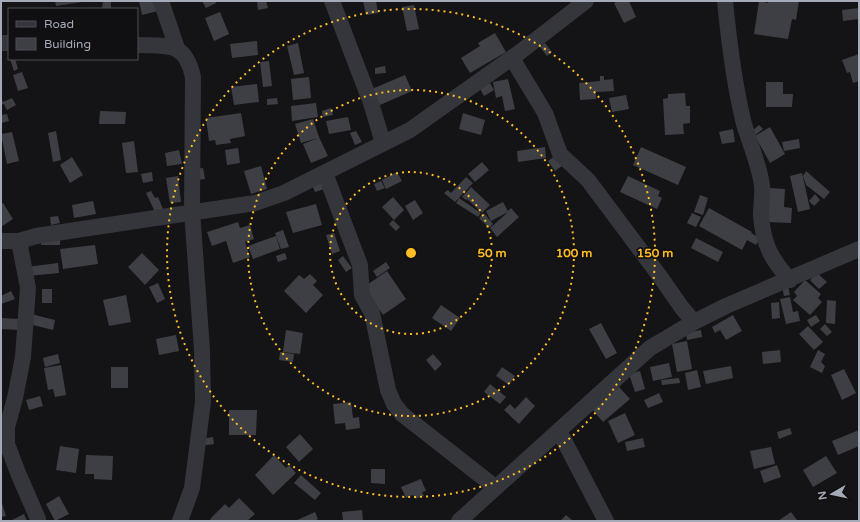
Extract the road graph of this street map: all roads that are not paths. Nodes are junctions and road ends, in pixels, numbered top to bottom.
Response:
1 (161, 1) edge
2 (332, 1) edge
3 (586, 1) edge
4 (725, 1) edge
5 (138, 45) edge
6 (177, 48) junction
7 (512, 58) junction
8 (383, 143) junction
9 (325, 173) junction
10 (192, 211) junction
11 (1, 241) edge
12 (19, 241) junction
13 (859, 249) edge
14 (790, 280) junction
15 (694, 322) junction
16 (559, 431) junction
17 (495, 487) junction
18 (38, 518) dead end
19 (180, 521) edge
20 (459, 521) edge
21 (606, 521) edge

1 - 6 street
2 - 8 street
3 - 7 street
4 - 14 street
5 - 6 street
6 - 10 street
7 - 8 street
7 - 15 street
8 - 9 street
9 - 10 street
9 - 17 street
10 - 12 street
10 - 19 street
11 - 12 street
12 - 18 street
13 - 14 street
14 - 15 street
15 - 16 street
16 - 17 street
16 - 21 street
17 - 20 street

